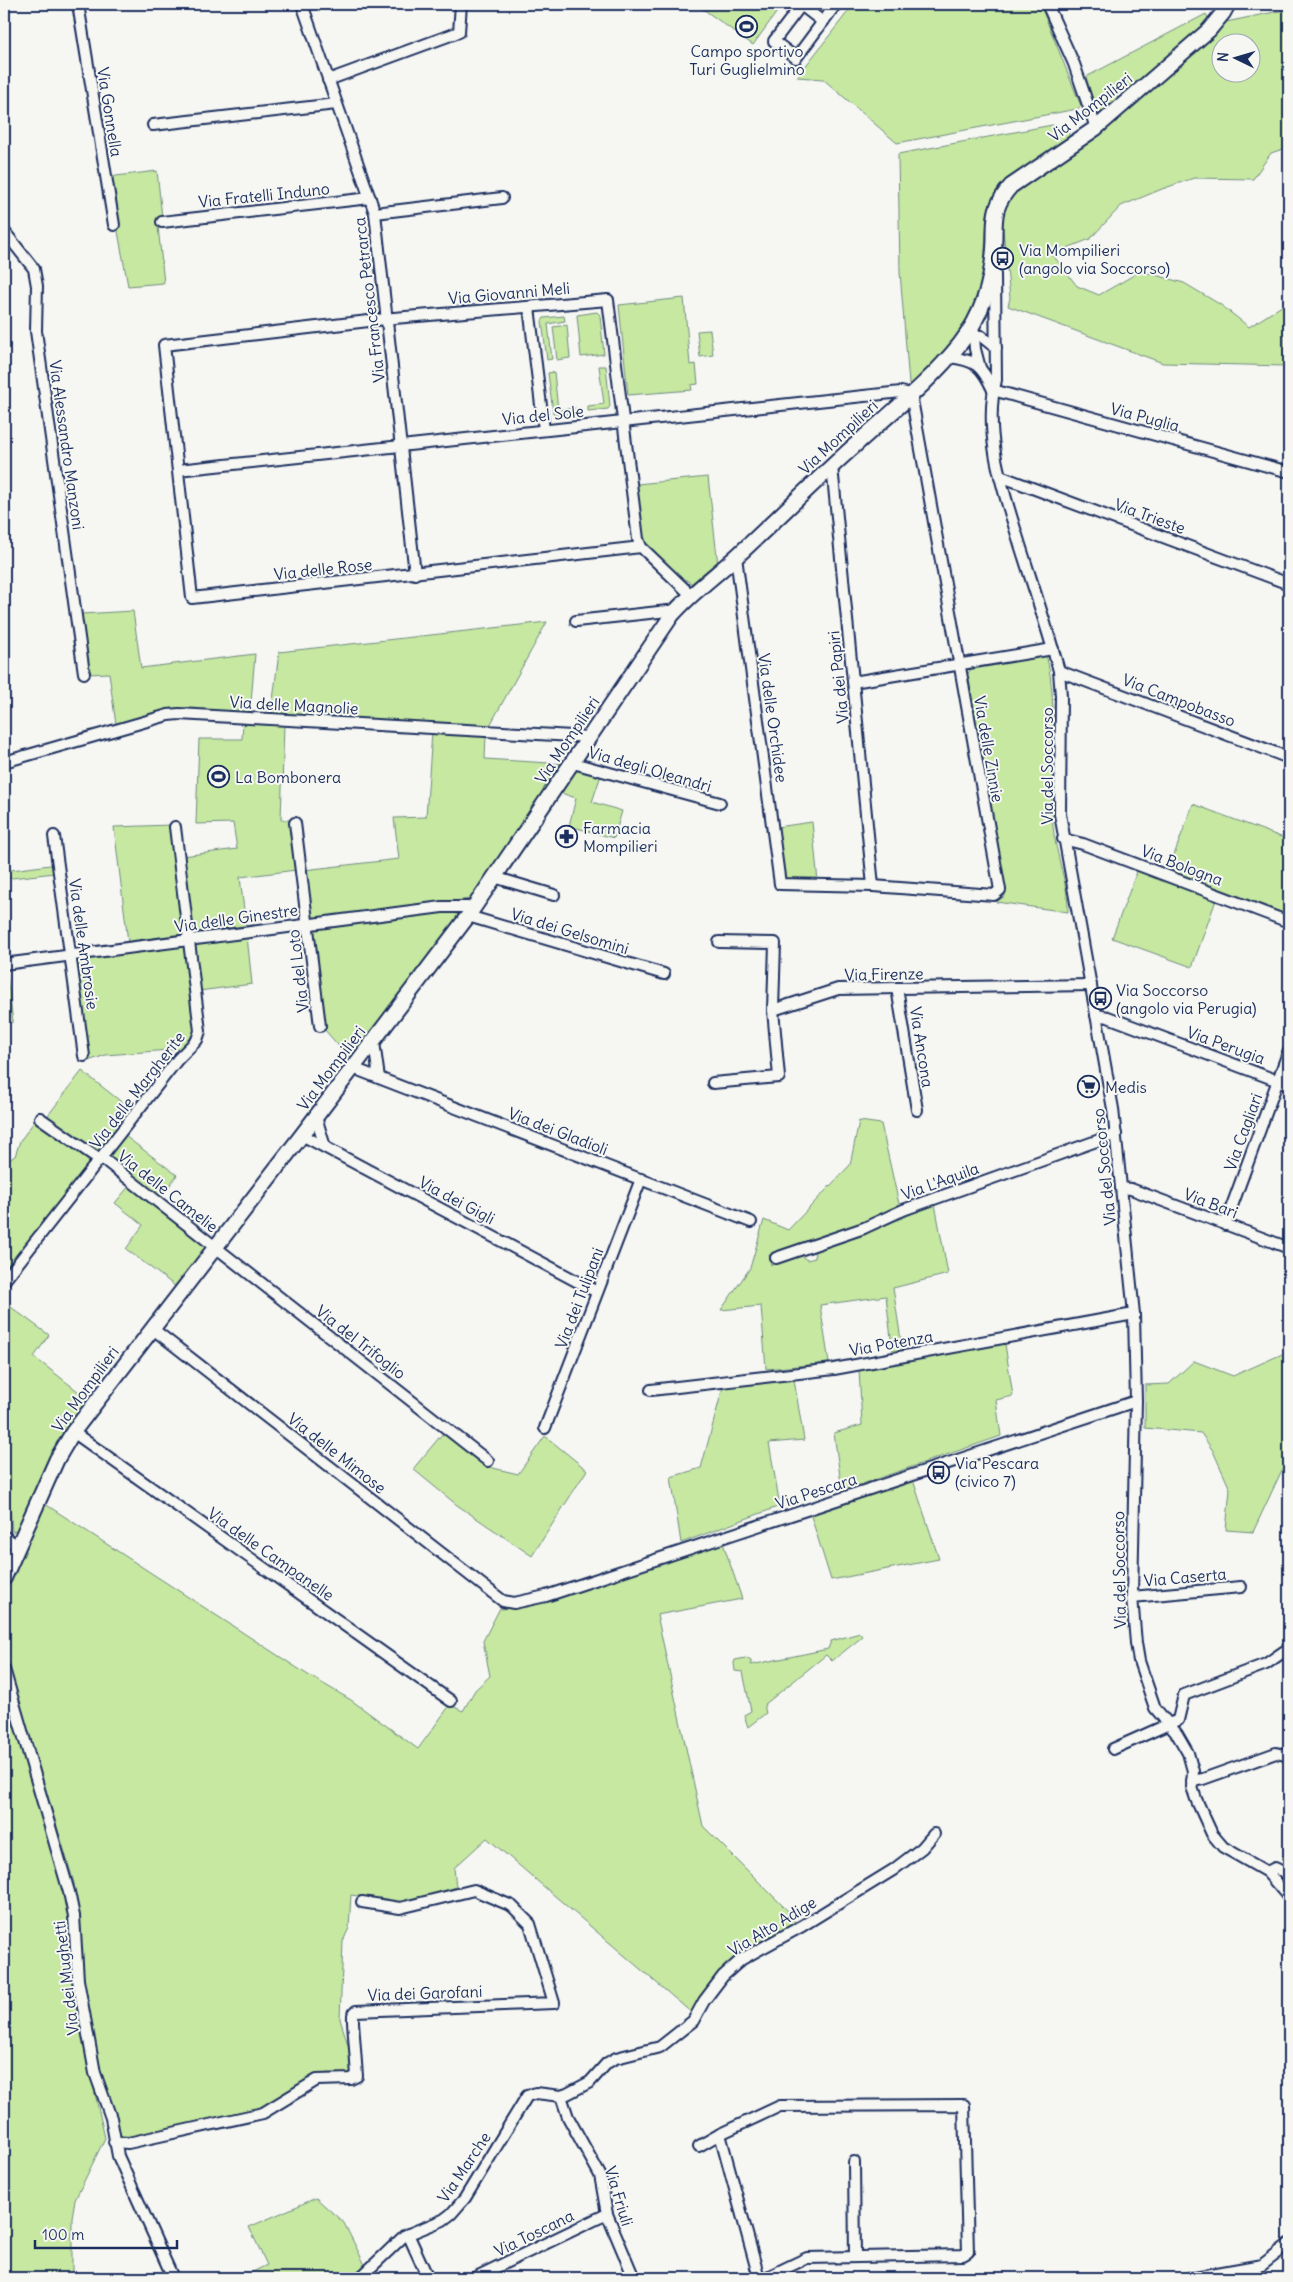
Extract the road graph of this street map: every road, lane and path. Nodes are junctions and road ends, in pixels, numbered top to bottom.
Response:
1 (78, 4) edge
2 (302, 4) edge
3 (462, 4) edge
4 (836, 4) edge
5 (1047, 4) edge
6 (1228, 4) edge
7 (801, 5) edge
8 (822, 22) junction
9 (328, 80) junction
10 (336, 104) junction
11 (153, 125) dead end
12 (1096, 128) junction
13 (370, 198) junction
14 (502, 198) dead end
15 (375, 213) junction
16 (162, 222) dead end
17 (114, 225) dead end
18 (4, 231) edge
19 (994, 248) junction
20 (529, 307) junction
21 (388, 319) junction
22 (971, 331) junction
23 (164, 345) joint
24 (996, 348) junction
25 (948, 356) junction
26 (981, 368) junction
27 (993, 390) junction
28 (911, 394) junction
29 (623, 421) junction
30 (544, 430) junction
31 (402, 446) junction
32 (832, 466) junction
33 (178, 470) junction
34 (1289, 472) edge
35 (1000, 476) junction
36 (641, 547) junction
37 (736, 557) junction
38 (415, 574) junction
39 (1289, 584) edge
40 (692, 595) junction
41 (676, 610) junction
42 (576, 621) dead end
43 (1053, 649) junction
44 (959, 664) junction
45 (1059, 671) junction
46 (84, 673) dead end
47 (853, 682) junction
48 (590, 737) junction
49 (1289, 758) edge
50 (4, 762) edge
51 (573, 762) junction
52 (720, 803) dead end
53 (295, 823) dead end
54 (175, 827) dead end
55 (54, 836) dead end
56 (1063, 839) junction
57 (494, 877) junction
58 (780, 884) joint
59 (873, 886) junction
60 (554, 894) dead end
61 (471, 912) junction
62 (1289, 922) edge
63 (307, 924) junction
64 (189, 941) junction
65 (719, 942) dead end
66 (70, 955) junction
67 (4, 964) edge
68 (664, 974) dead end
69 (1091, 985) junction
70 (897, 988) junction
71 (774, 1010) junction
72 (1096, 1014) junction
73 (320, 1026) dead end
74 (374, 1042) junction
75 (1289, 1050) edge
76 (84, 1056) dead end
77 (353, 1068) junction
78 (379, 1078) junction
79 (1278, 1080) junction
80 (713, 1084) dead end
81 (1289, 1085) edge
82 (917, 1110) dead end
83 (316, 1117) junction
84 (40, 1118) dead end
85 (1116, 1134) junction
86 (302, 1135) junction
87 (325, 1147) junction
88 (101, 1159) junction
89 (641, 1179) junction
90 (1121, 1188) junction
91 (751, 1222) dead end
92 (1225, 1225) junction
93 (216, 1248) junction
94 (1289, 1248) edge
95 (776, 1258) dead end
96 (4, 1281) edge
97 (597, 1292) junction
98 (1134, 1314) junction
99 (153, 1329) junction
100 (650, 1390) dead end
101 (1136, 1402) junction
102 (545, 1428) dead end
103 (73, 1432) junction
104 (488, 1461) dead end
105 (4, 1536) edge
106 (18, 1547) junction
107 (4, 1578) edge
108 (1241, 1587) dead end
109 (1132, 1597) junction
110 (503, 1601) joint
111 (1289, 1648) edge
112 (4, 1668) edge
113 (451, 1701) dead end
114 (1168, 1724) junction
115 (1113, 1749) dead end
116 (1289, 1756) edge
117 (1192, 1781) junction
118 (934, 1834) dead end
119 (1266, 1872) junction
120 (1289, 1875) edge
121 (1289, 1898) edge
122 (362, 1902) dead end
123 (561, 2096) junction
124 (720, 2134) junction
125 (114, 2142) junction
126 (699, 2146) dead end
127 (854, 2162) dead end
128 (607, 2214) junction
129 (408, 2234) junction
130 (1289, 2244) edge
131 (855, 2257) junction
132 (173, 2278) edge
133 (360, 2278) edge
134 (428, 2278) edge
135 (474, 2278) edge
136 (634, 2278) edge
137 (759, 2278) edge
138 (765, 2278) edge
139 (1189, 2278) edge

1 - 17 street, Via Gonnella
2 - 9 street, Via Francesco Petrarca
3 - 9 street
4 - 8 street
5 - 12 street
6 - 12 street, Via Mompilieri
7 - 8 street
7 - 8 street
9 - 10 street, Via Francesco Petrarca
10 - 11 street
10 - 13 street, Via Francesco Petrarca
12 - 19 street, Via Mompilieri
13 - 15 street, Via Francesco Petrarca
13 - 16 street, Via Fratelli Induno
14 - 15 street
15 - 21 street, Via Francesco Petrarca
18 - 46 street, Via Alessandro Manzoni
19 - 22 street, Via Mompilieri
19 - 24 street, Via del Soccorso
20 - 21 street, Via Giovanni Meli
20 - 29 street, Via Giovanni Meli
20 - 30 street
21 - 23 street, Via Giovanni Meli
21 - 31 street, Via Francesco Petrarca
22 - 24 street
22 - 25 street, Via Mompilieri
22 - 26 street
23 - 33 street, Via delle Rose
24 - 27 street, Via del Soccorso
25 - 26 street
25 - 28 street, Via Mompilieri
26 - 27 street
27 - 34 street, Via Puglia
27 - 35 street, Via del Soccorso
28 - 29 street, Via del Sole
28 - 32 street, Via Mompilieri
28 - 44 street, Via delle Zinnie
29 - 30 street, Via del Sole
29 - 36 street, Via Giovanni Meli
30 - 31 street, Via del Sole
31 - 33 street, Via del Sole
31 - 38 street, Via Francesco Petrarca
32 - 37 street, Via Mompilieri
32 - 47 street, Via dei Papiri
33 - 38 street, Via delle Rose
35 - 39 street, Via Trieste
35 - 43 street, Via del Soccorso
36 - 38 street, Via delle Rose
36 - 40 street
37 - 40 street, Via Mompilieri
37 - 58 street, Via delle Orchidee
40 - 41 street, Via Mompilieri
41 - 42 street
41 - 48 street, Via Mompilieri
43 - 44 street
43 - 45 street, Via del Soccorso
44 - 47 street
44 - 59 street, Via delle Zinnie
45 - 49 street, Via Campobasso
45 - 56 street, Via del Soccorso
47 - 59 street, Via dei Papiri
48 - 50 street, Via delle Magnolie
48 - 51 street, Via Mompilieri
51 - 52 street, Via degli Oleandri
51 - 57 street, Via Mompilieri
53 - 63 street, Via del Loto
54 - 64 street, Via delle Margherite
55 - 66 street, Via delle Ambrosie
56 - 62 street, Via Bologna
56 - 69 street, Via del Soccorso
57 - 60 street
57 - 61 street, Via Mompilieri
58 - 59 street, Via delle Zinnie
61 - 63 street, Via delle Ginestre
61 - 68 street, Via dei Gelsomini
61 - 74 street, Via Mompilieri
63 - 64 street, Via delle Ginestre
63 - 73 street, Via del Loto
64 - 66 street, Via delle Ginestre
64 - 88 street, Via delle Margherite
65 - 71 street
66 - 67 street, Via delle Ginestre
66 - 76 street, Via delle Ambrosie
69 - 70 street, Via Firenze
69 - 72 street, Via del Soccorso
70 - 71 street, Via Firenze
70 - 82 street, Via Ancona
71 - 80 street
72 - 79 street, Via Perugia
72 - 85 street, Via del Soccorso
74 - 77 street, Via Mompilieri
74 - 78 street
75 - 79 street, Via Cagliari
77 - 78 street, Via dei Gladioli
77 - 83 street, Via Mompilieri
78 - 89 street, Via dei Gladioli
79 - 81 street, Via Perugia
79 - 92 street, Via Cagliari
83 - 86 street, Via Mompilieri
83 - 87 street
84 - 88 street, Via delle Camelie
85 - 90 street, Via del Soccorso
85 - 95 street, Via L'Aquila
86 - 87 street, Via dei Gigli
86 - 93 street, Via Mompilieri
87 - 97 street, Via dei Gigli
88 - 93 street, Via delle Camelie
88 - 96 street, Via delle Margherite
89 - 91 street, Via dei Gladioli
89 - 97 street, Via dei Tulipani
90 - 92 street, Via Bari
90 - 98 street, Via del Soccorso
92 - 94 street, Via Bari
93 - 99 street, Via Mompilieri
93 - 104 street, Via del Trifoglio
97 - 102 street, Via dei Tulipani
98 - 100 street, Via Potenza
98 - 101 street, Via del Soccorso
99 - 103 street, Via Mompilieri
99 - 110 street, Via delle Mimose
101 - 109 street, Via del Soccorso
101 - 110 street, Via Pescara
103 - 106 street, Via Mompilieri
103 - 113 street, Via delle Campanelle
105 - 106 street
106 - 107 street, Via Mompilieri
108 - 109 street, Via Caserta
109 - 114 street, Via del Soccorso
111 - 114 street
112 - 125 street, Via dei Mughetti
114 - 115 street
114 - 117 street, Via del Soccorso
116 - 117 street
117 - 119 street, Via del Soccorso
118 - 123 street, Via Alto Adige
119 - 120 street
119 - 121 street, Via del Soccorso
122 - 125 street, Via dei Garofani
123 - 128 street, Via Friuli
123 - 129 street, Via Marche
124 - 126 street
124 - 131 street
124 - 137 street
125 - 132 street, Via dei Mughetti
127 - 131 street
128 - 135 street, Via Toscana
128 - 136 street, Via Friuli
129 - 133 street, Via Marche
129 - 134 street
130 - 139 street
131 - 138 street

